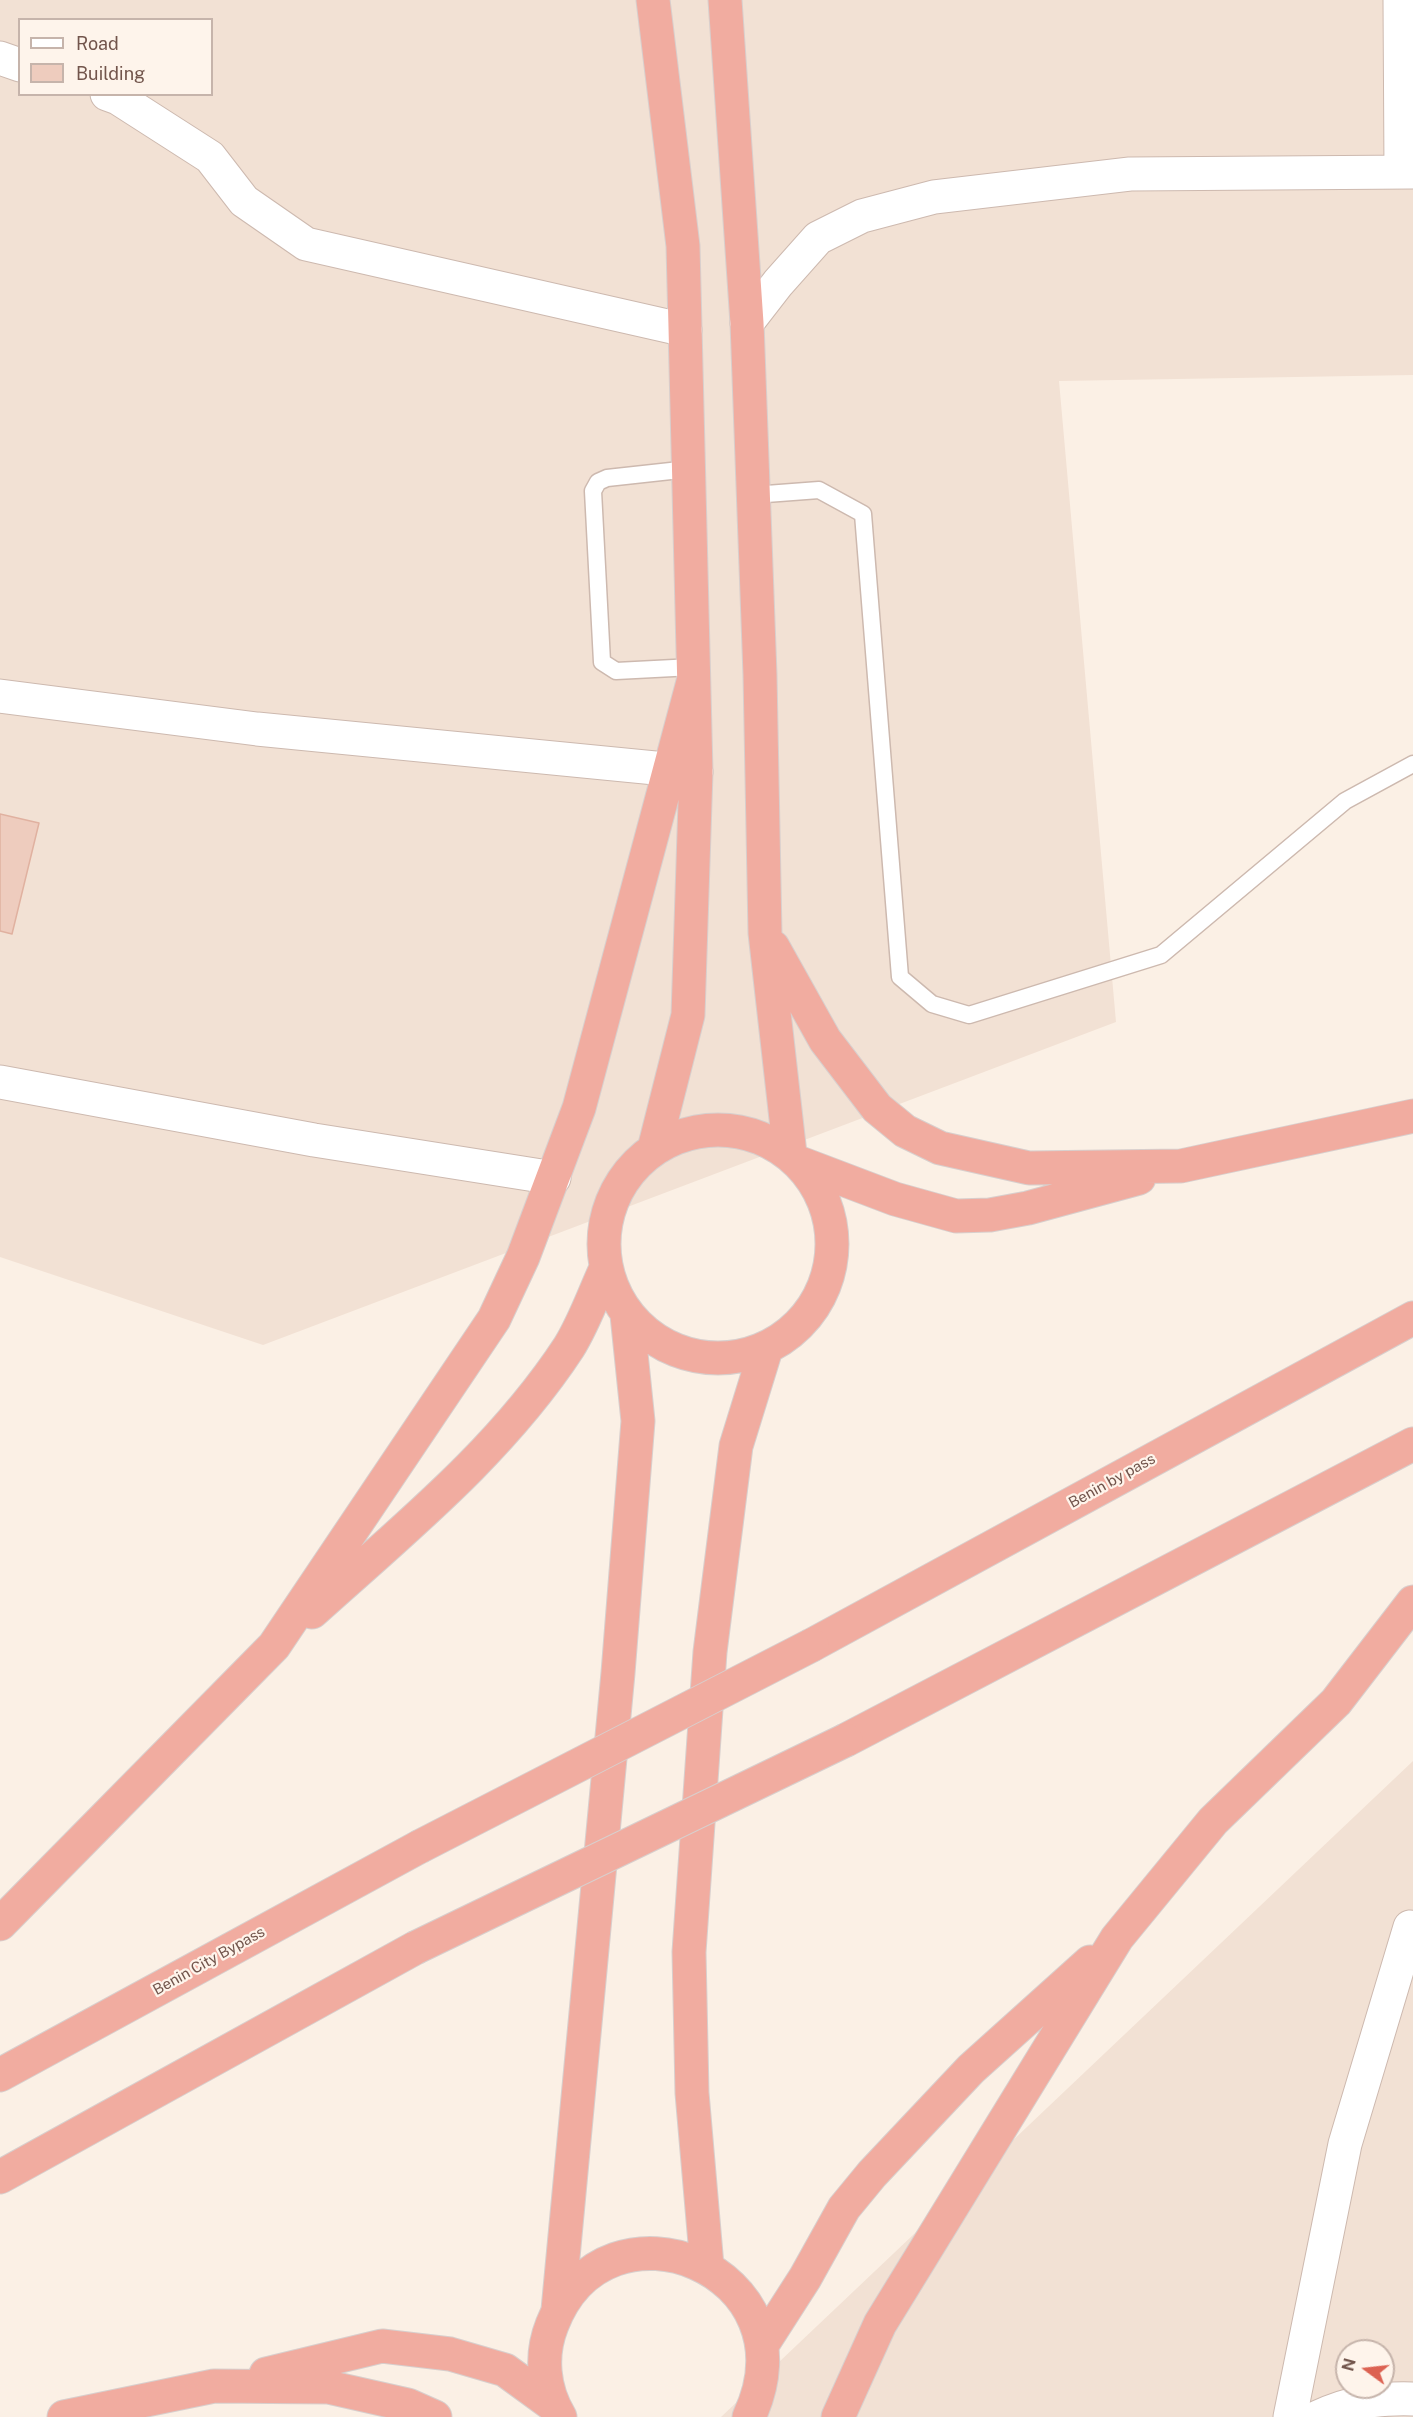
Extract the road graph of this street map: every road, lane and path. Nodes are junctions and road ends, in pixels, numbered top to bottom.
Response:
1 (653, 0) edge
2 (725, 0) edge
3 (1400, 0) edge
4 (0, 58) edge
5 (18, 64) edge
6 (112, 96) edge
7 (1407, 172) edge
8 (747, 323) junction
9 (685, 330) junction
10 (689, 469) junction
11 (753, 495) junction
12 (693, 675) junction
13 (0, 696) edge
14 (1413, 764) edge
15 (683, 770) junction
16 (765, 933) junction
17 (0, 1082) edge
18 (1413, 1116) edge
19 (654, 1149) junction
20 (795, 1159) junction
21 (1181, 1166) junction
22 (554, 1178) junction
23 (606, 1268) junction
24 (627, 1315) junction
25 (1413, 1318) edge
26 (766, 1348) junction
27 (1413, 1444) edge
28 (1413, 1602) edge
29 (274, 1646) junction
30 (419, 1847) joint
31 (0, 1924) edge
32 (1410, 1927) dead end
33 (1117, 1938) junction
34 (0, 2075) edge
35 (0, 2177) edge
36 (707, 2266) junction
37 (558, 2310) junction
38 (762, 2345) junction
39 (214, 2386) junction
40 (1413, 2400) edge
41 (556, 2411) edge
42 (64, 2417) edge
43 (435, 2417) edge
44 (749, 2417) edge
45 (838, 2417) edge
46 (1290, 2417) edge
47 (1318, 2417) edge

1 - 9 highway
2 - 8 highway
3 - 7 street
4 - 5 street
6 - 9 street
7 - 8 street
8 - 11 highway
9 - 10 highway
10 - 12 highway
10 - 12 lane
11 - 14 lane
11 - 16 highway
12 - 15 highway
13 - 15 street
15 - 19 highway
15 - 22 highway
16 - 20 highway
16 - 21 highway
17 - 22 street
18 - 21 highway
19 - 20 highway
19 - 23 highway
20 - 21 highway
20 - 26 highway
22 - 29 highway
23 - 24 highway
23 - 29 highway
24 - 26 highway
24 - 37 highway
25 - 30 highway, Benin by pass, bridge
26 - 36 highway
27 - 35 highway, bridge
28 - 33 highway
29 - 31 highway
30 - 34 highway, Benin City Bypass
32 - 46 street
33 - 38 highway
33 - 45 highway
36 - 37 highway
36 - 38 highway
37 - 41 highway
38 - 44 highway
39 - 41 highway
39 - 42 highway
39 - 43 highway
40 - 47 street

